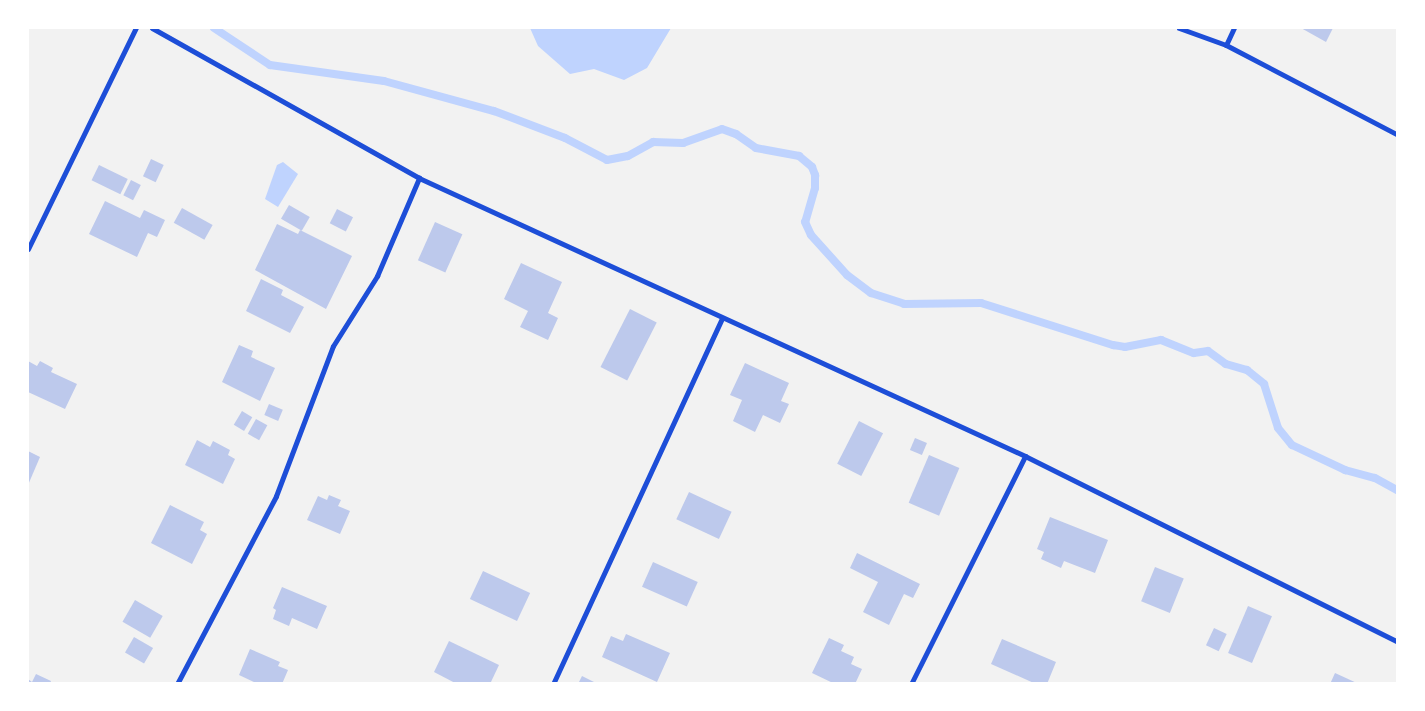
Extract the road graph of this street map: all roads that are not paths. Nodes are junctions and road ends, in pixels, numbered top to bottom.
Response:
1 (136, 28) edge
2 (152, 28) edge
3 (1179, 28) edge
4 (1234, 28) edge
5 (1226, 45) junction
6 (1398, 135) edge
7 (419, 178) junction
8 (28, 249) edge
9 (722, 318) junction
10 (1025, 456) junction
11 (1398, 642) edge
12 (177, 684) edge
13 (552, 684) edge
14 (911, 684) edge

1 - 8 street
2 - 7 street
3 - 5 street
4 - 5 street
5 - 6 street
7 - 9 street
7 - 12 street
9 - 10 street
9 - 13 street
10 - 11 street
10 - 14 street

